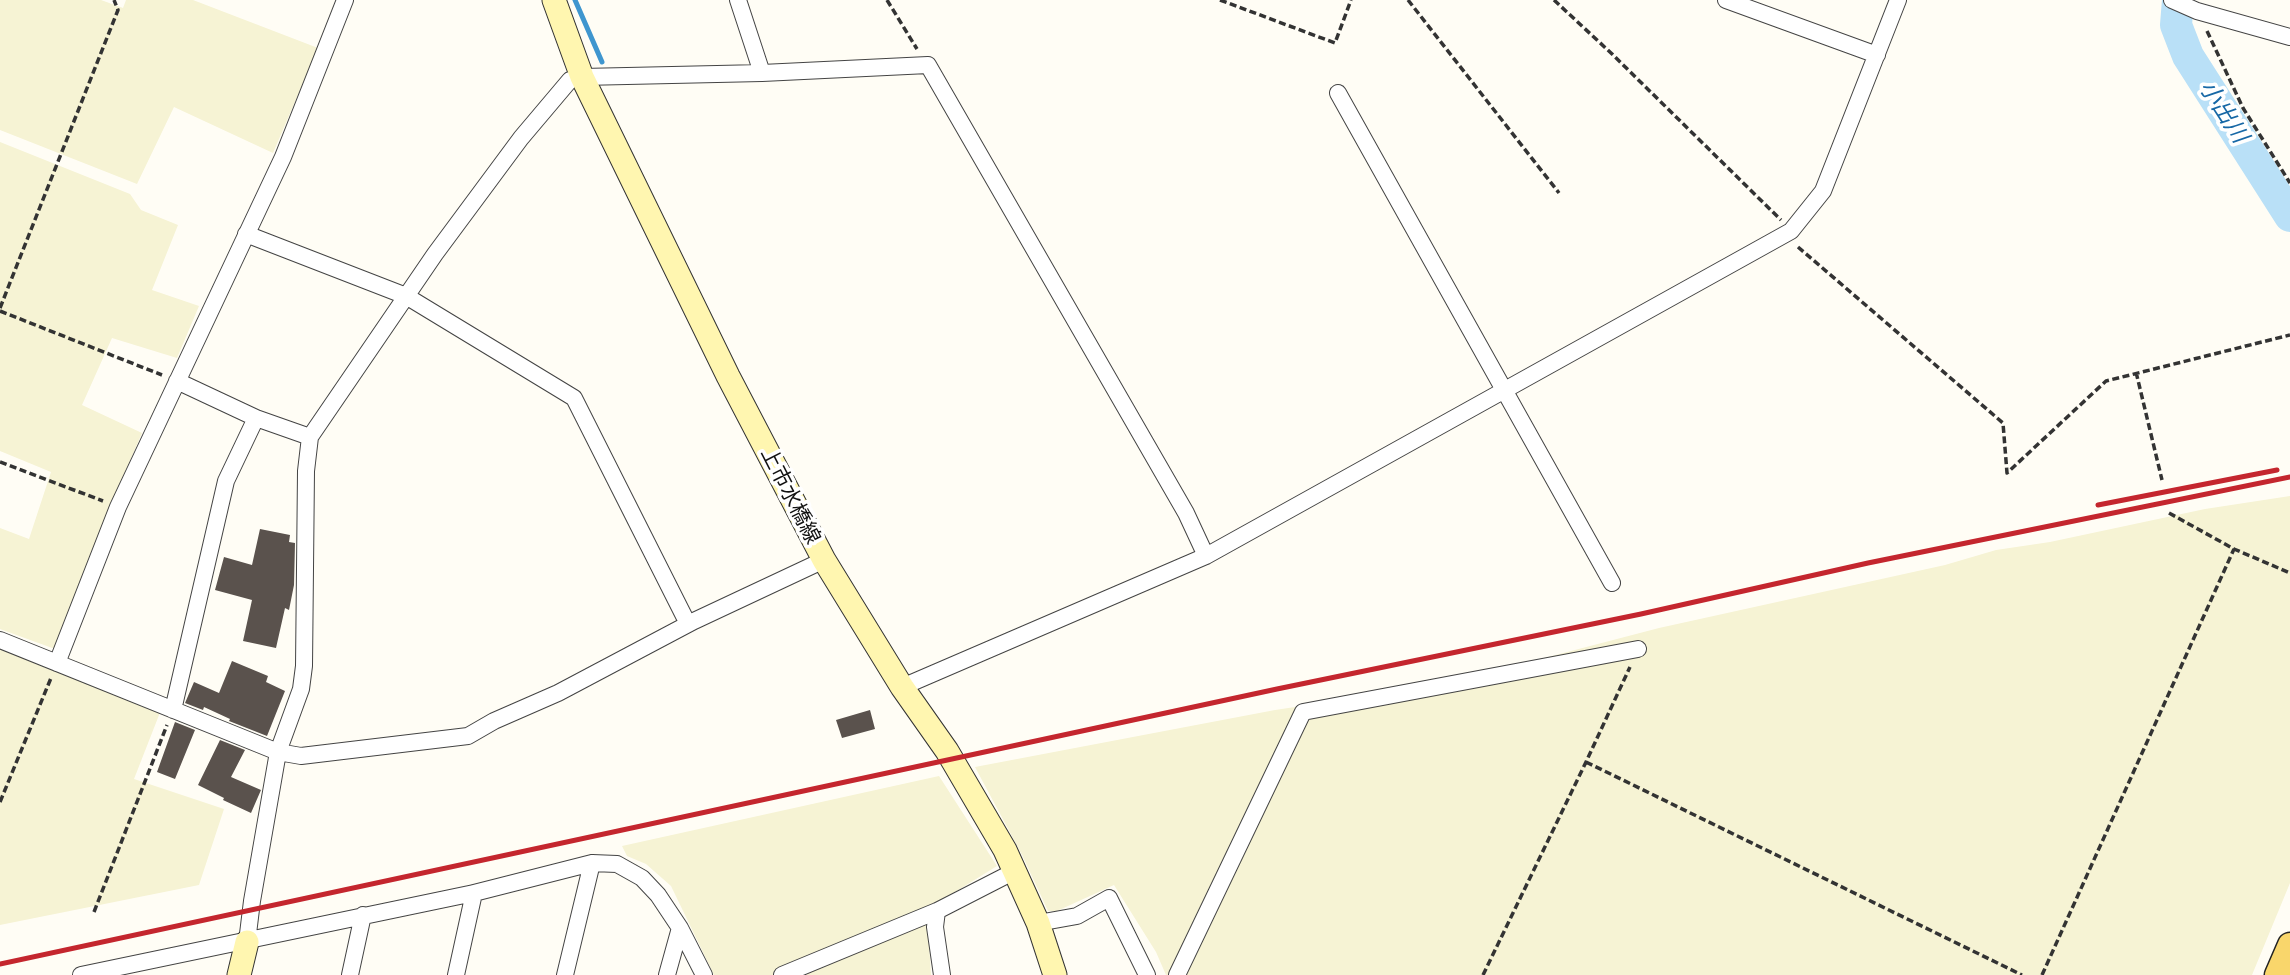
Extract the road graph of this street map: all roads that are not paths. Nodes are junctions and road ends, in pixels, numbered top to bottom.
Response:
1 (345, 0) edge
2 (554, 0) edge
3 (738, 0) edge
4 (1726, 0) edge
5 (1898, 0) edge
6 (2172, 0) edge
7 (2290, 37) edge
8 (1877, 55) junction
9 (762, 73) junction
10 (582, 77) junction
11 (1338, 93) dead end
12 (246, 234) junction
13 (406, 296) junction
14 (177, 381) junction
15 (1503, 390) junction
16 (256, 418) junction
17 (310, 437) junction
18 (1206, 556) junction
19 (824, 559) junction
20 (1612, 583) dead end
21 (688, 624) junction
22 (0, 640) edge
23 (1638, 649) road end
24 (57, 663) junction
25 (902, 687) junction
26 (173, 710) junction
27 (278, 752) junction
28 (592, 863) junction
29 (1014, 872) junction
30 (474, 893) junction
31 (937, 911) junction
32 (363, 915) junction
33 (1038, 923) junction
34 (680, 928) junction
35 (247, 942) junction
36 (2290, 945) edge
37 (126, 970) edge
38 (81, 975) edge
39 (239, 975) edge
40 (350, 975) edge
41 (456, 975) edge
42 (565, 975) edge
43 (667, 975) edge
44 (704, 975) edge
45 (782, 975) edge
46 (942, 975) edge
47 (1055, 975) edge
48 (1147, 975) edge
49 (1177, 975) edge
50 (2277, 975) edge

1 - 12 street
2 - 10 main road, 上市水橋線
3 - 9 street
4 - 8 street
5 - 8 street
6 - 7 street
8 - 15 street
9 - 10 street
9 - 18 street
10 - 13 street
10 - 19 main road, 上市水橋線
11 - 15 street
12 - 13 street
12 - 14 street
13 - 17 street
13 - 21 street
14 - 16 street
14 - 24 street
15 - 18 street
15 - 20 street
16 - 17 street
16 - 26 street
17 - 27 street
18 - 25 street
19 - 21 street
19 - 25 main road, 上市水橋線
21 - 27 street
22 - 24 street
23 - 49 street
24 - 26 street
25 - 29 main road, 上市水橋線
26 - 27 street
27 - 35 street
28 - 30 street
28 - 34 street
28 - 42 street
29 - 31 street
29 - 33 main road, 上市水橋線
30 - 32 street
30 - 41 street
31 - 45 street
31 - 46 street
32 - 35 street
32 - 40 street
33 - 47 main road, 上市水橋線
33 - 48 street
34 - 43 street
34 - 44 street
35 - 37 street
35 - 39 main road
36 - 50 main road
37 - 38 street

